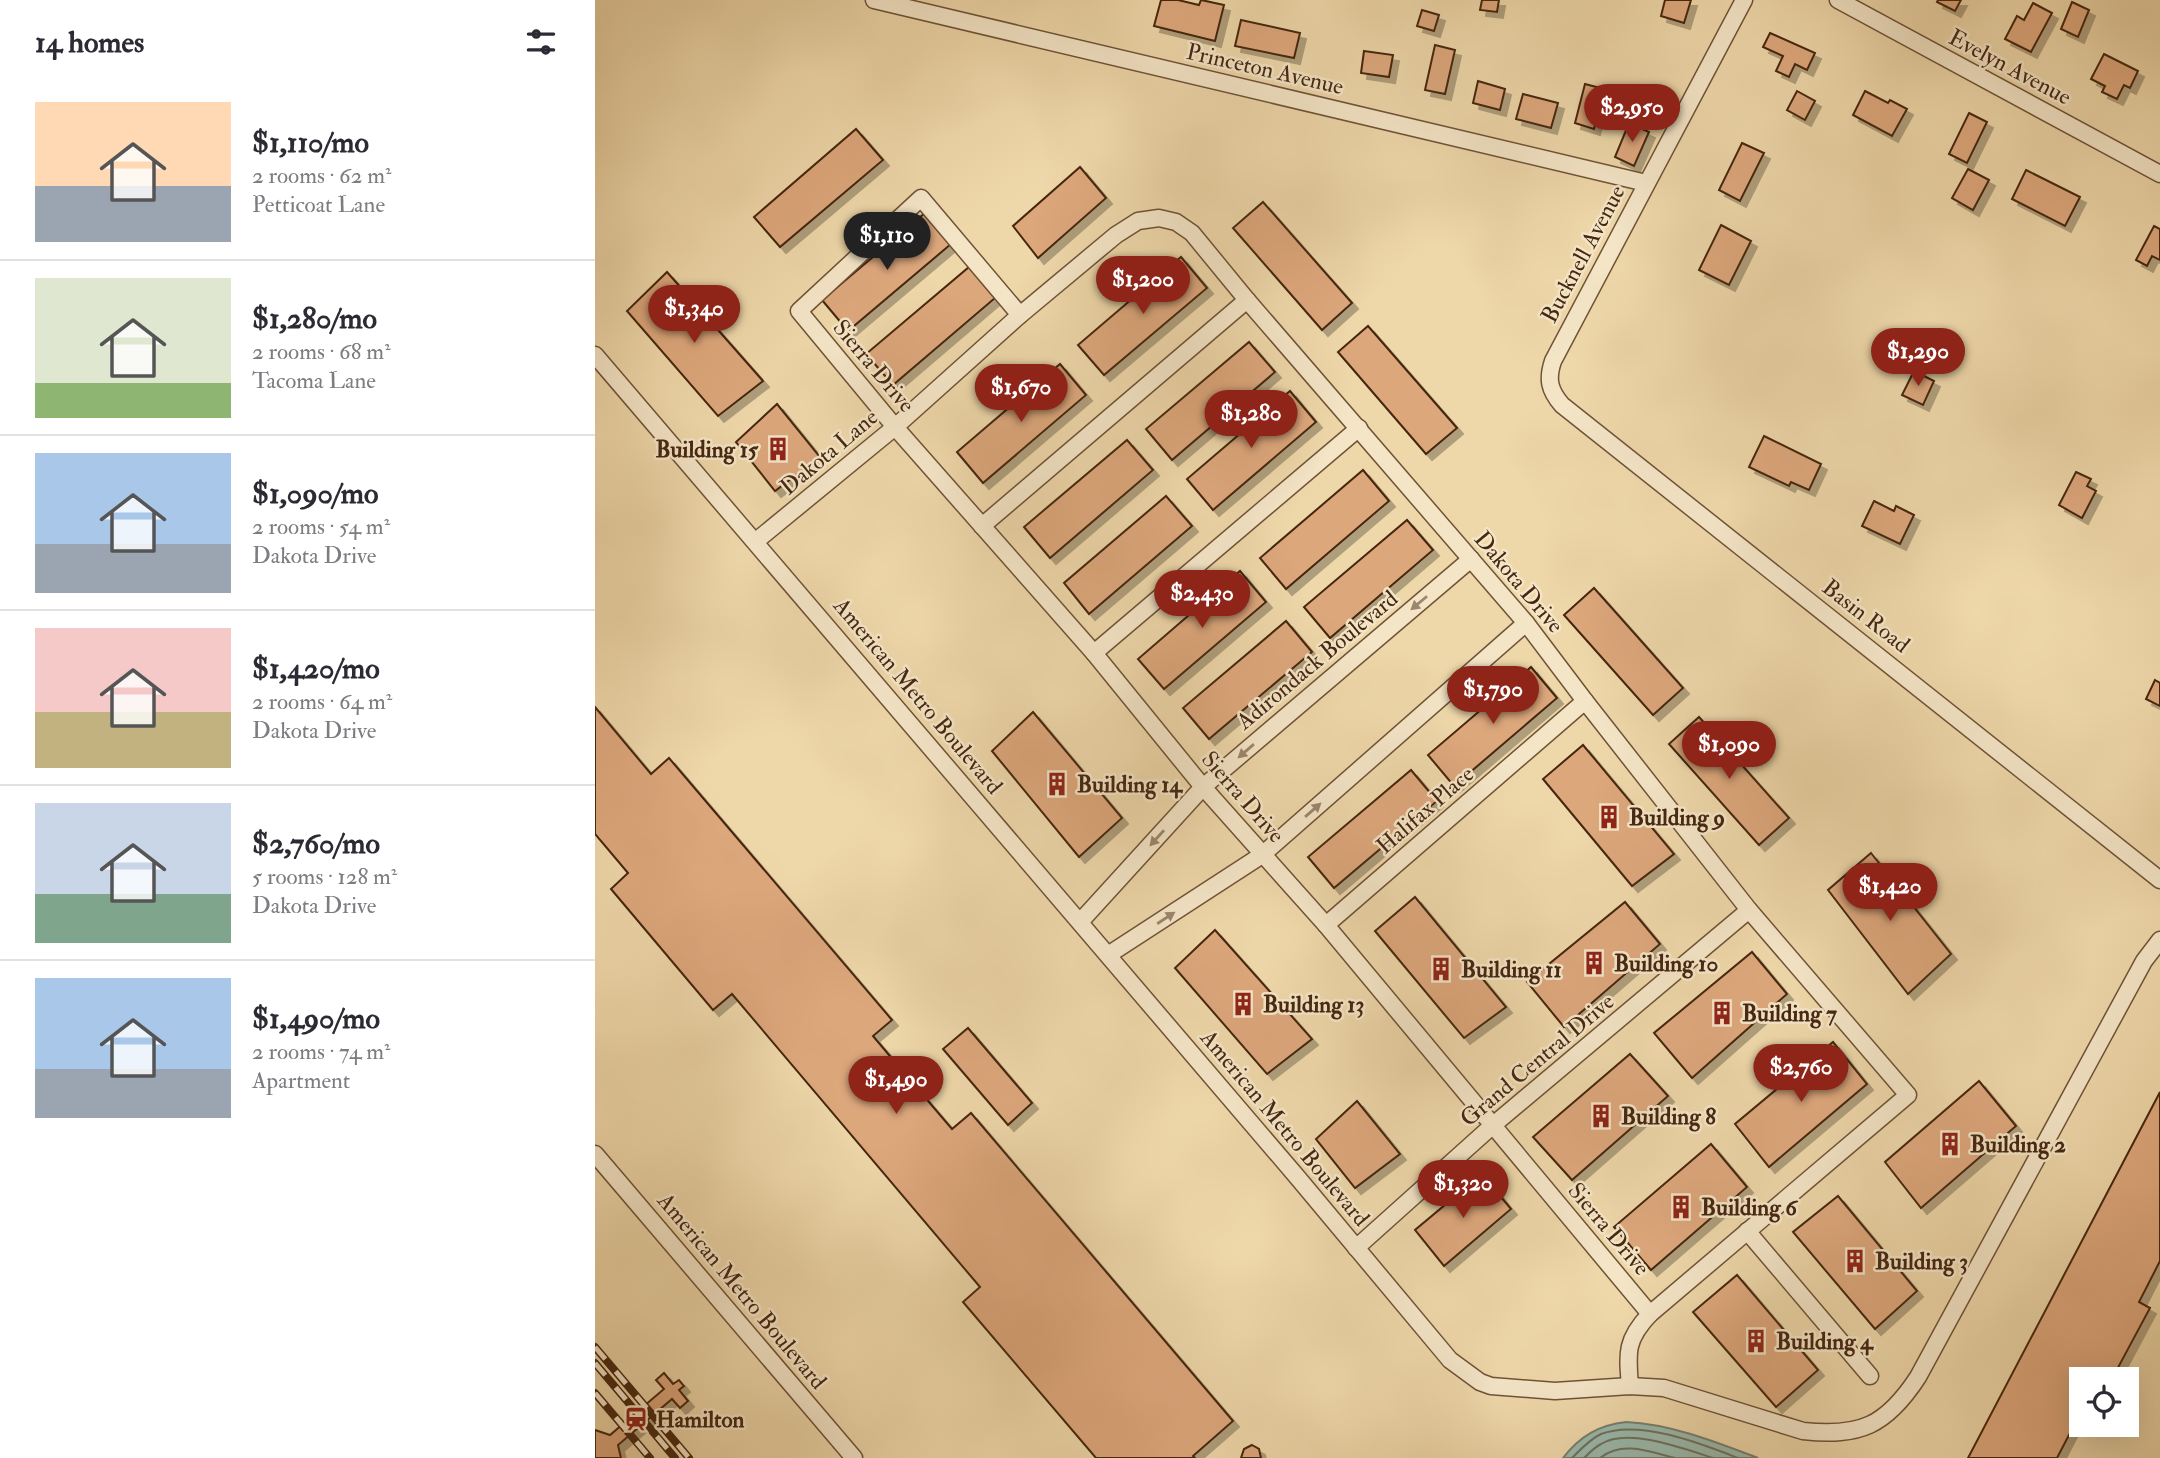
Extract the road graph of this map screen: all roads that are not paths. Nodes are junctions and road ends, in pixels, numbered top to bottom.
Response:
1 (874, 0) edge
2 (1744, 0) edge
3 (1838, 0) edge
4 (2160, 174) edge
5 (1646, 183) junction
6 (1159, 218) joint
7 (1247, 300) junction
8 (1020, 315) junction
9 (595, 355) edge
10 (1549, 384) joint
11 (895, 427) junction
12 (1359, 428) junction
13 (982, 526) junction
14 (756, 541) junction
15 (1471, 559) junction
16 (1526, 622) junction
17 (1094, 653) junction
18 (1585, 701) junction
19 (1203, 787) junction
20 (1262, 855) junction
21 (2160, 880) edge
22 (1749, 910) junction
23 (1080, 922) junction
24 (1326, 925) junction
25 (2160, 940) edge
26 (1108, 955) junction
27 (1492, 1126) junction
28 (595, 1154) edge
29 (1747, 1231) junction
30 (1356, 1248) junction
31 (1650, 1314) junction
32 (1870, 1376) dead end
33 (1630, 1386) junction
34 (855, 1458) edge

1 - 5 street, Princeton Avenue
2 - 5 street, Bucknell Avenue
3 - 4 street, Evelyn Avenue
5 - 10 street, Bucknell Avenue
6 - 7 street, Dakota Drive
6 - 8 street, Dakota Lane
7 - 12 street, Dakota Drive
7 - 13 street
8 - 11 street, Dakota Lane
8 - 11 street, Sierra Drive
9 - 14 street, American Metro Boulevard
10 - 21 street, Basin Road
11 - 13 street, Sierra Drive
11 - 14 street, Dakota Lane
12 - 15 street, Dakota Drive
12 - 17 street
13 - 17 street, Sierra Drive
14 - 23 street, American Metro Boulevard
15 - 16 street, Dakota Drive
15 -> 19 street, Adirondack Boulevard
16 - 18 street, Dakota Drive
20 -> 16 street
17 - 19 street, Sierra Drive
18 - 22 street, Dakota Drive
18 - 24 street, Halifax Place
19 - 20 street, Sierra Drive
19 -> 23 street, Adirondack Boulevard
20 - 24 street, Sierra Drive
26 -> 20 street
22 - 27 street, Grand Central Drive
22 - 29 street, Dakota Drive
23 - 26 street, American Metro Boulevard
24 - 27 street, Sierra Drive
25 - 33 street, American Metro Boulevard
26 - 30 street, American Metro Boulevard
27 - 30 street, Grand Central Drive
27 - 31 street, Sierra Drive
28 - 34 street, American Metro Boulevard
29 - 31 street, Dakota Drive
29 - 32 street
30 - 33 street, American Metro Boulevard
31 - 33 street, Dakota Drive

